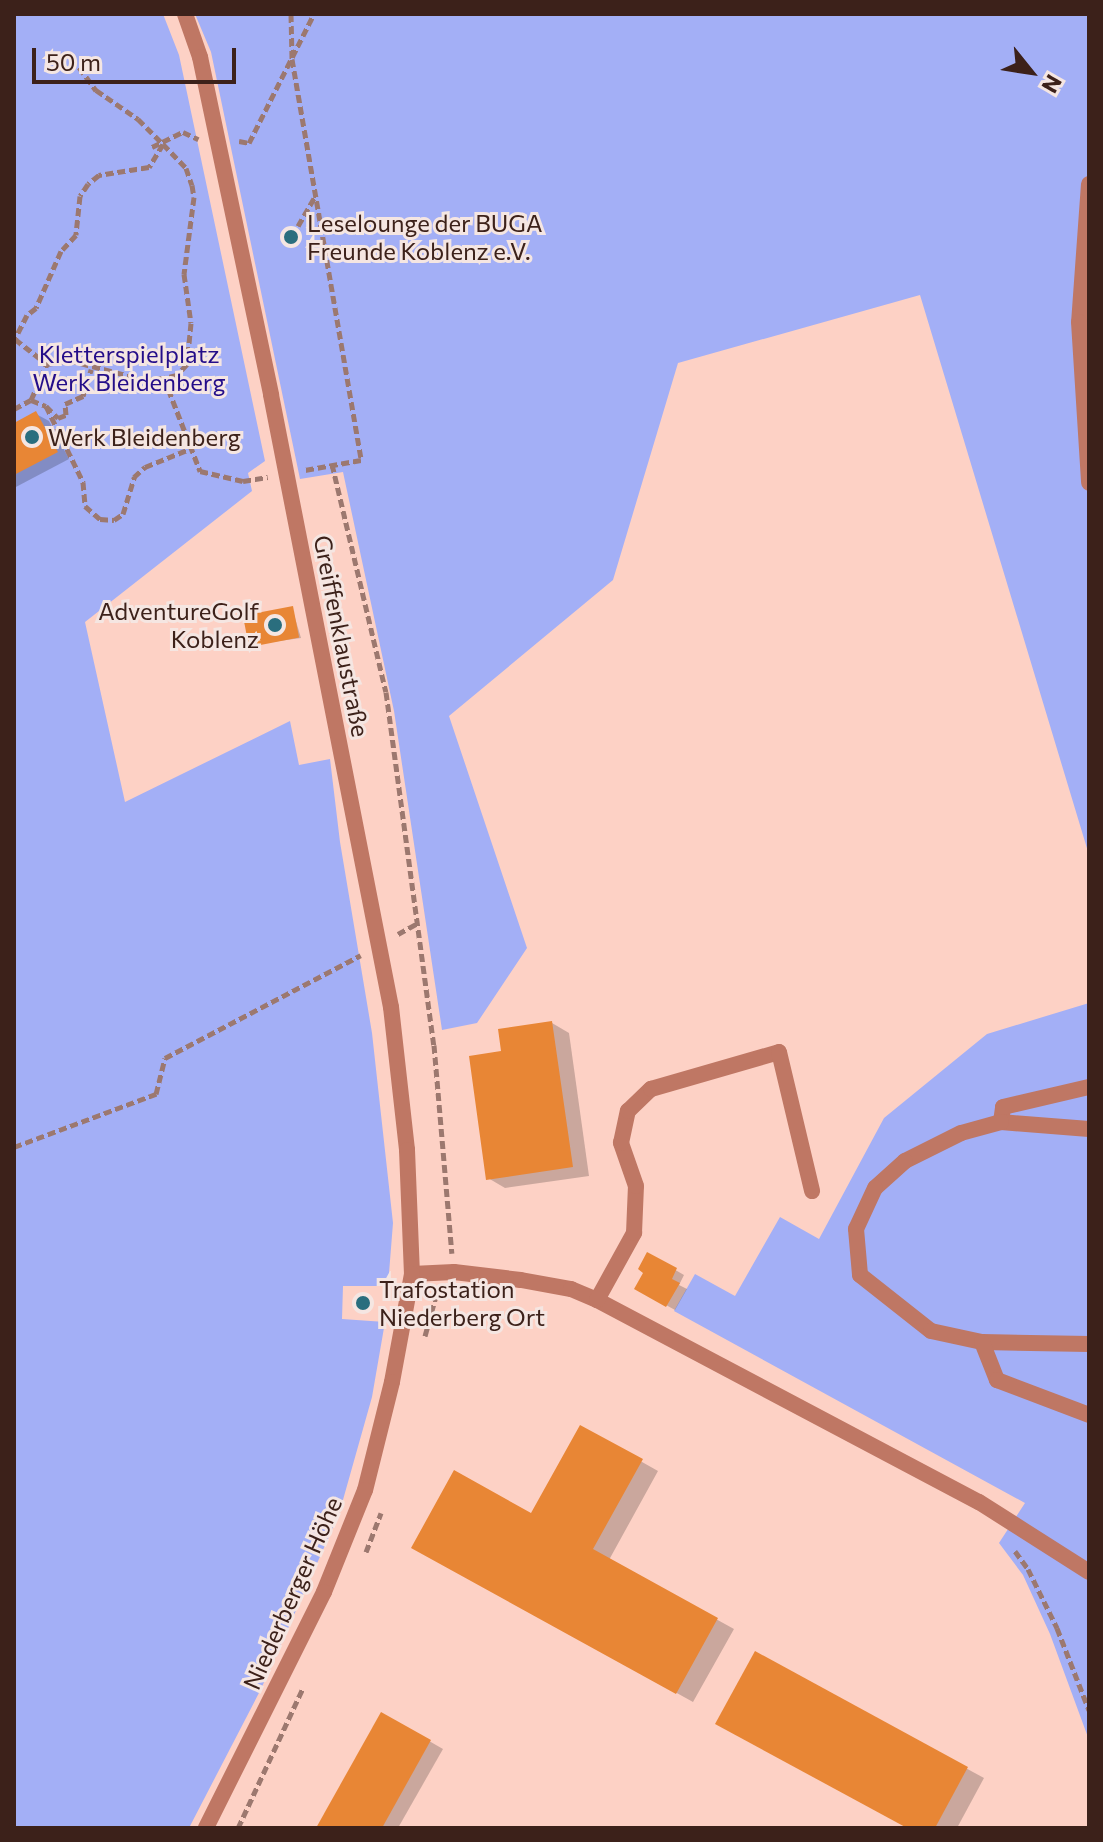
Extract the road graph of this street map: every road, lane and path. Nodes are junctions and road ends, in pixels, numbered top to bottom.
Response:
1 (185, 14) edge
2 (291, 14) edge
3 (314, 14) edge
4 (292, 59) junction
5 (79, 67) dead end
6 (201, 140) dead end
7 (249, 143) dead end
8 (163, 144) junction
9 (152, 147) dead end
10 (1089, 184) edge
11 (316, 195) junction
12 (298, 226) dead end
13 (14, 339) edge
14 (47, 364) junction
15 (91, 369) junction
16 (164, 378) junction
17 (31, 400) junction
18 (46, 406) junction
19 (14, 409) edge
20 (192, 448) junction
21 (332, 464) junction
22 (284, 474) junction
23 (1089, 483) edge
24 (418, 923) junction
25 (377, 946) junction
26 (1089, 1087) edge
27 (1001, 1122) junction
28 (1089, 1129) edge
29 (14, 1147) edge
30 (812, 1191) dead end
31 (454, 1272) junction
32 (412, 1274) junction
33 (597, 1300) junction
34 (982, 1342) junction
35 (1089, 1344) edge
36 (1089, 1415) edge
37 (1012, 1547) dead end
38 (1089, 1572) edge
39 (1089, 1710) edge
40 (206, 1828) edge

1 - 22 street, Greiffenklaustraße
2 - 4 path
3 - 4 path
4 - 7 path
4 - 11 path
5 - 8 path
6 - 8 path
8 - 9 path
8 - 13 path
8 - 16 path
10 - 23 street
11 - 12 path
11 - 21 path
13 - 14 path
14 - 15 path
14 - 17 path
15 - 16 path
15 - 18 path
16 - 20 path
17 - 18 path
17 - 19 path
18 - 20 path
20 - 22 path
21 - 22 path
21 - 24 path
22 - 25 street, Greiffenklaustraße
24 - 25 path
24 - 31 path
25 - 29 path
25 - 32 street, Greiffenklaustraße
26 - 27 street
27 - 28 street
27 - 34 street
30 - 33 street
31 - 32 street
31 - 33 street
32 - 40 street, Niederberger Höhe
33 - 38 street
34 - 35 street
34 - 36 street
37 - 39 path

